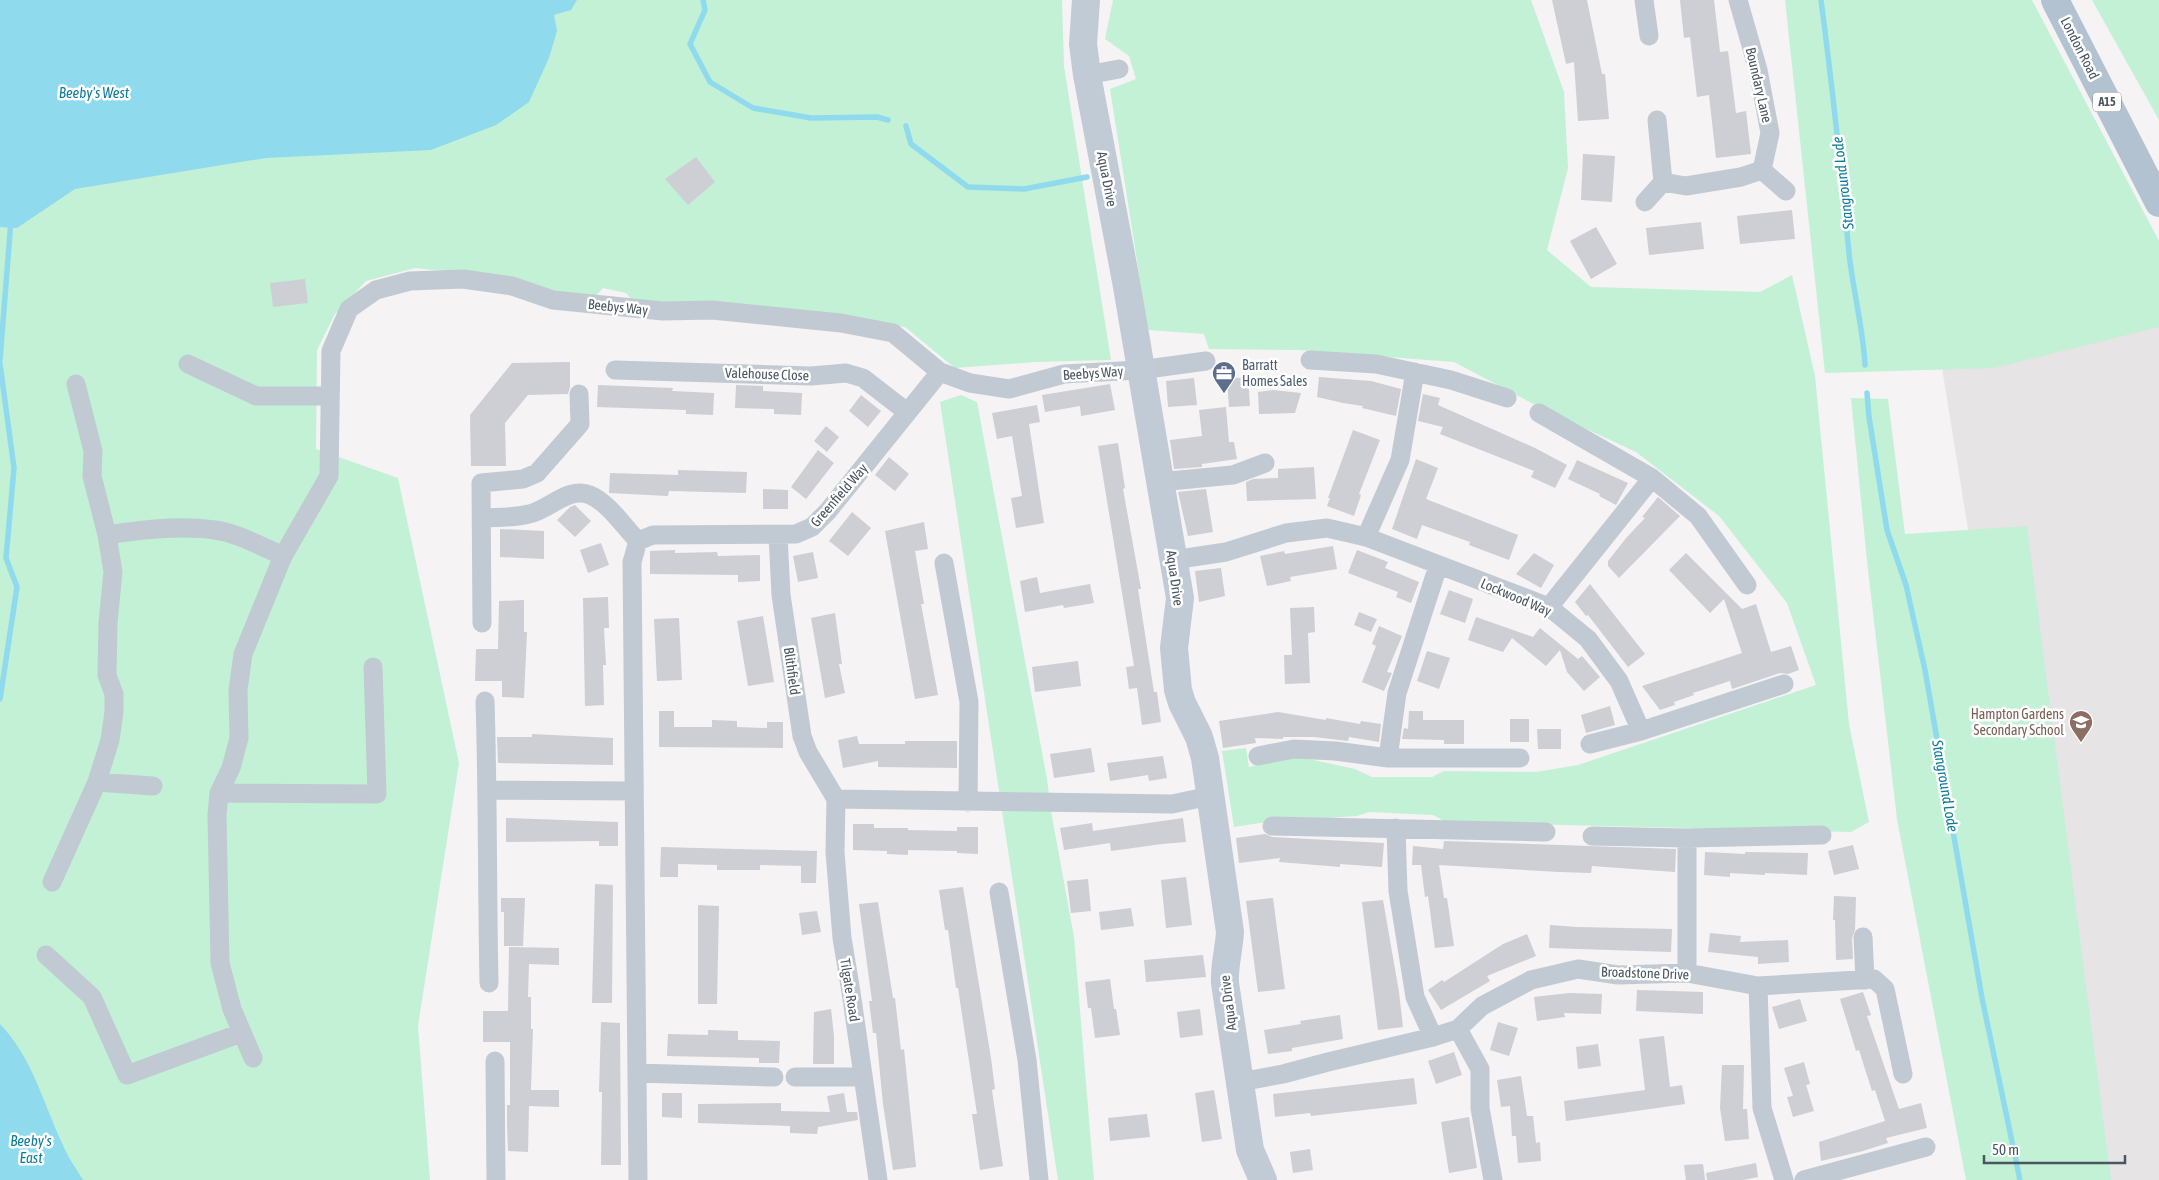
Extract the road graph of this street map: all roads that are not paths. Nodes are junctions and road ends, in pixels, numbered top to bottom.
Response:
1 (1086, 0) edge
2 (1644, 0) edge
3 (1738, 0) edge
4 (2055, 0) edge
5 (1649, 36) dead end
6 (1119, 69) dead end
7 (1087, 75) junction
8 (1657, 120) dead end
9 (1762, 170) junction
10 (1663, 182) junction
11 (1786, 191) dead end
12 (1646, 202) dead end
13 (2159, 203) edge
14 (1310, 360) dead end
15 (1206, 361) dead end
16 (188, 364) dead end
17 (615, 370) dead end
18 (1140, 370) junction
19 (940, 372) junction
20 (1414, 372) junction
21 (76, 384) dead end
22 (579, 394) dead end
23 (330, 396) junction
24 (1507, 398) dead end
25 (907, 412) junction
26 (1539, 413) dead end
27 (1265, 463) dead end
28 (1652, 478) junction
29 (1159, 482) junction
30 (482, 518) junction
31 (107, 535) junction
32 (778, 535) junction
33 (1366, 538) junction
34 (638, 541) junction
35 (283, 556) junction
36 (1173, 560) junction
37 (944, 563) dead end
38 (1438, 566) junction
39 (1747, 585) dead end
40 (1549, 607) junction
41 (482, 622) dead end
42 (373, 667) dead end
43 (1784, 684) dead end
44 (484, 700) dead end
45 (1641, 731) junction
46 (1590, 744) dead end
47 (1258, 756) dead end
48 (1388, 758) junction
49 (1520, 758) dead end
50 (97, 782) junction
51 (153, 786) dead end
52 (488, 790) junction
53 (634, 791) junction
54 (219, 793) junction
55 (1210, 796) junction
56 (836, 799) junction
57 (968, 802) junction
58 (1272, 826) dead end
59 (1396, 828) junction
60 (1546, 832) dead end
61 (1822, 834) dead end
62 (1592, 836) dead end
63 (1686, 838) junction
64 (52, 882) dead end
65 (999, 892) dead end
66 (1863, 937) dead end
67 (46, 955) dead end
68 (1687, 973) junction
69 (1864, 980) junction
70 (489, 983) dead end
71 (1758, 986) junction
72 (1458, 1029) junction
73 (241, 1033) junction
74 (1433, 1037) junction
75 (253, 1058) dead end
76 (495, 1061) dead end
77 (637, 1073) junction
78 (1903, 1074) dead end
79 (774, 1076) dead end
80 (795, 1076) dead end
81 (863, 1077) junction
82 (1240, 1082) junction
83 (1926, 1147) dead end
84 (496, 1180) edge
85 (638, 1180) edge
86 (878, 1180) edge
87 (1039, 1180) edge
88 (1262, 1180) edge
89 (1493, 1180) edge
90 (1784, 1180) edge
91 (1804, 1180) edge

1 - 7 street, Aqua Drive
2 - 5 street
3 - 9 street, Boundary Lane
4 - 13 main road, London Road / A15
6 - 7 street
7 - 18 street, Aqua Drive
8 - 10 street
9 - 10 street
9 - 11 street
10 - 12 street
14 - 20 street
15 - 18 street, Beebys Way
16 - 23 street
17 - 25 street, Valehouse Close
18 - 19 street, Beebys Way
18 - 29 street, Aqua Drive
19 - 23 street, Beebys Way
19 - 25 street, Greenfield Way
20 - 24 street
20 - 33 street
21 - 31 street
22 - 30 street
23 - 35 street, Beebys Way
25 - 32 street, Greenfield Way
26 - 28 street
27 - 29 street
28 - 39 street
28 - 40 street
29 - 36 street, Aqua Drive
30 - 34 street
30 - 41 street
31 - 35 street
31 - 50 street
32 - 34 street, Greenfield Way
32 - 56 street, Blithfield
33 - 36 street, Lockwood Way
33 - 38 street, Lockwood Way
34 - 53 street
35 - 54 street, Beebys Way
36 - 55 street, Aqua Drive
37 - 57 street
38 - 40 street, Lockwood Way
38 - 48 street
40 - 45 street, Lockwood Way
42 - 54 street
43 - 45 street
44 - 52 street
45 - 46 street
47 - 48 street
48 - 49 street
50 - 51 street
50 - 64 street
52 - 53 street
52 - 70 street
53 - 77 street
54 - 73 street
55 - 57 street
55 - 82 street, Aqua Drive
56 - 57 street
56 - 81 street, Tilgate Road
58 - 59 street
59 - 60 street
59 - 74 street
61 - 63 street
62 - 63 street
63 - 68 street
65 - 87 street
66 - 69 street
67 - 73 street
68 - 71 street, Broadstone Drive
68 - 72 street, Broadstone Drive
69 - 71 street, Broadstone Drive
69 - 78 street, Broadstone Drive
71 - 90 street
72 - 74 street, Broadstone Drive
72 - 89 street
73 - 75 street
74 - 82 street, Broadstone Drive
76 - 84 street
77 - 79 street
77 - 85 street
80 - 81 street
81 - 86 street, Tilgate Road
82 - 88 street, Aqua Drive
83 - 91 street

